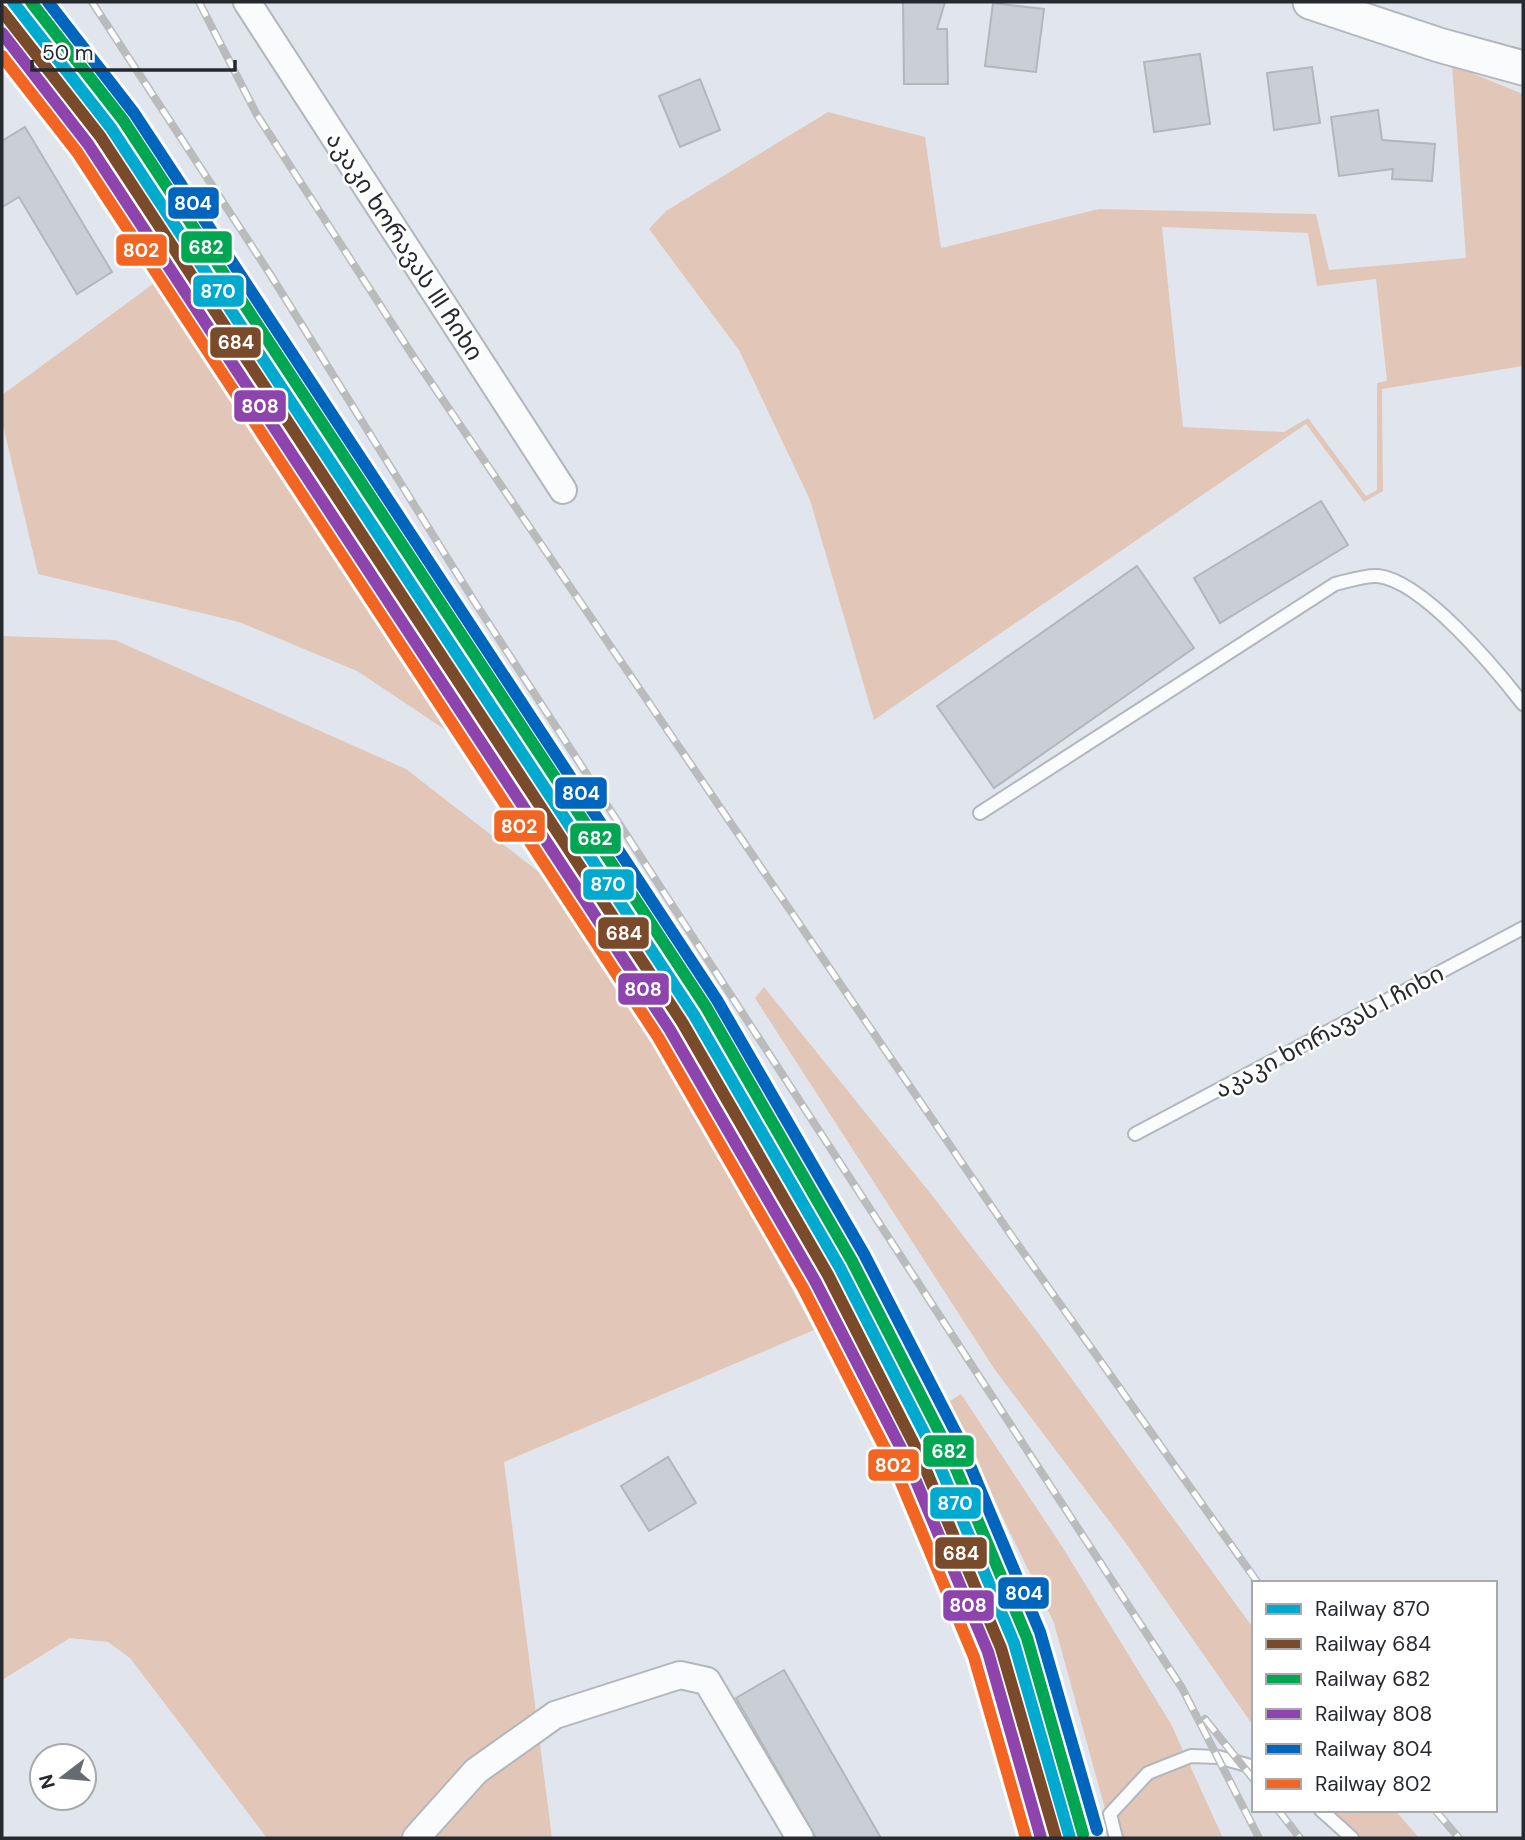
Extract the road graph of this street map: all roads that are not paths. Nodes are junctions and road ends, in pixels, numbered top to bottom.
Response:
1 (247, 2) edge
2 (1310, 2) edge
3 (1523, 68) edge
4 (563, 490) dead end
5 (1523, 704) edge
6 (980, 813) dead end
7 (1523, 928) edge
8 (1135, 1134) dead end
9 (1252, 1766) edge
10 (1323, 1812) edge
11 (416, 1838) edge
12 (800, 1838) edge
13 (1116, 1838) edge
14 (1352, 1838) edge

1 - 4 street, აკაკი ხორავას III ჩიხი
2 - 3 street
5 - 6 lane
7 - 8 lane, აკაკი ხორავას I ჩიხი
9 - 13 lane
10 - 14 lane
11 - 12 street

